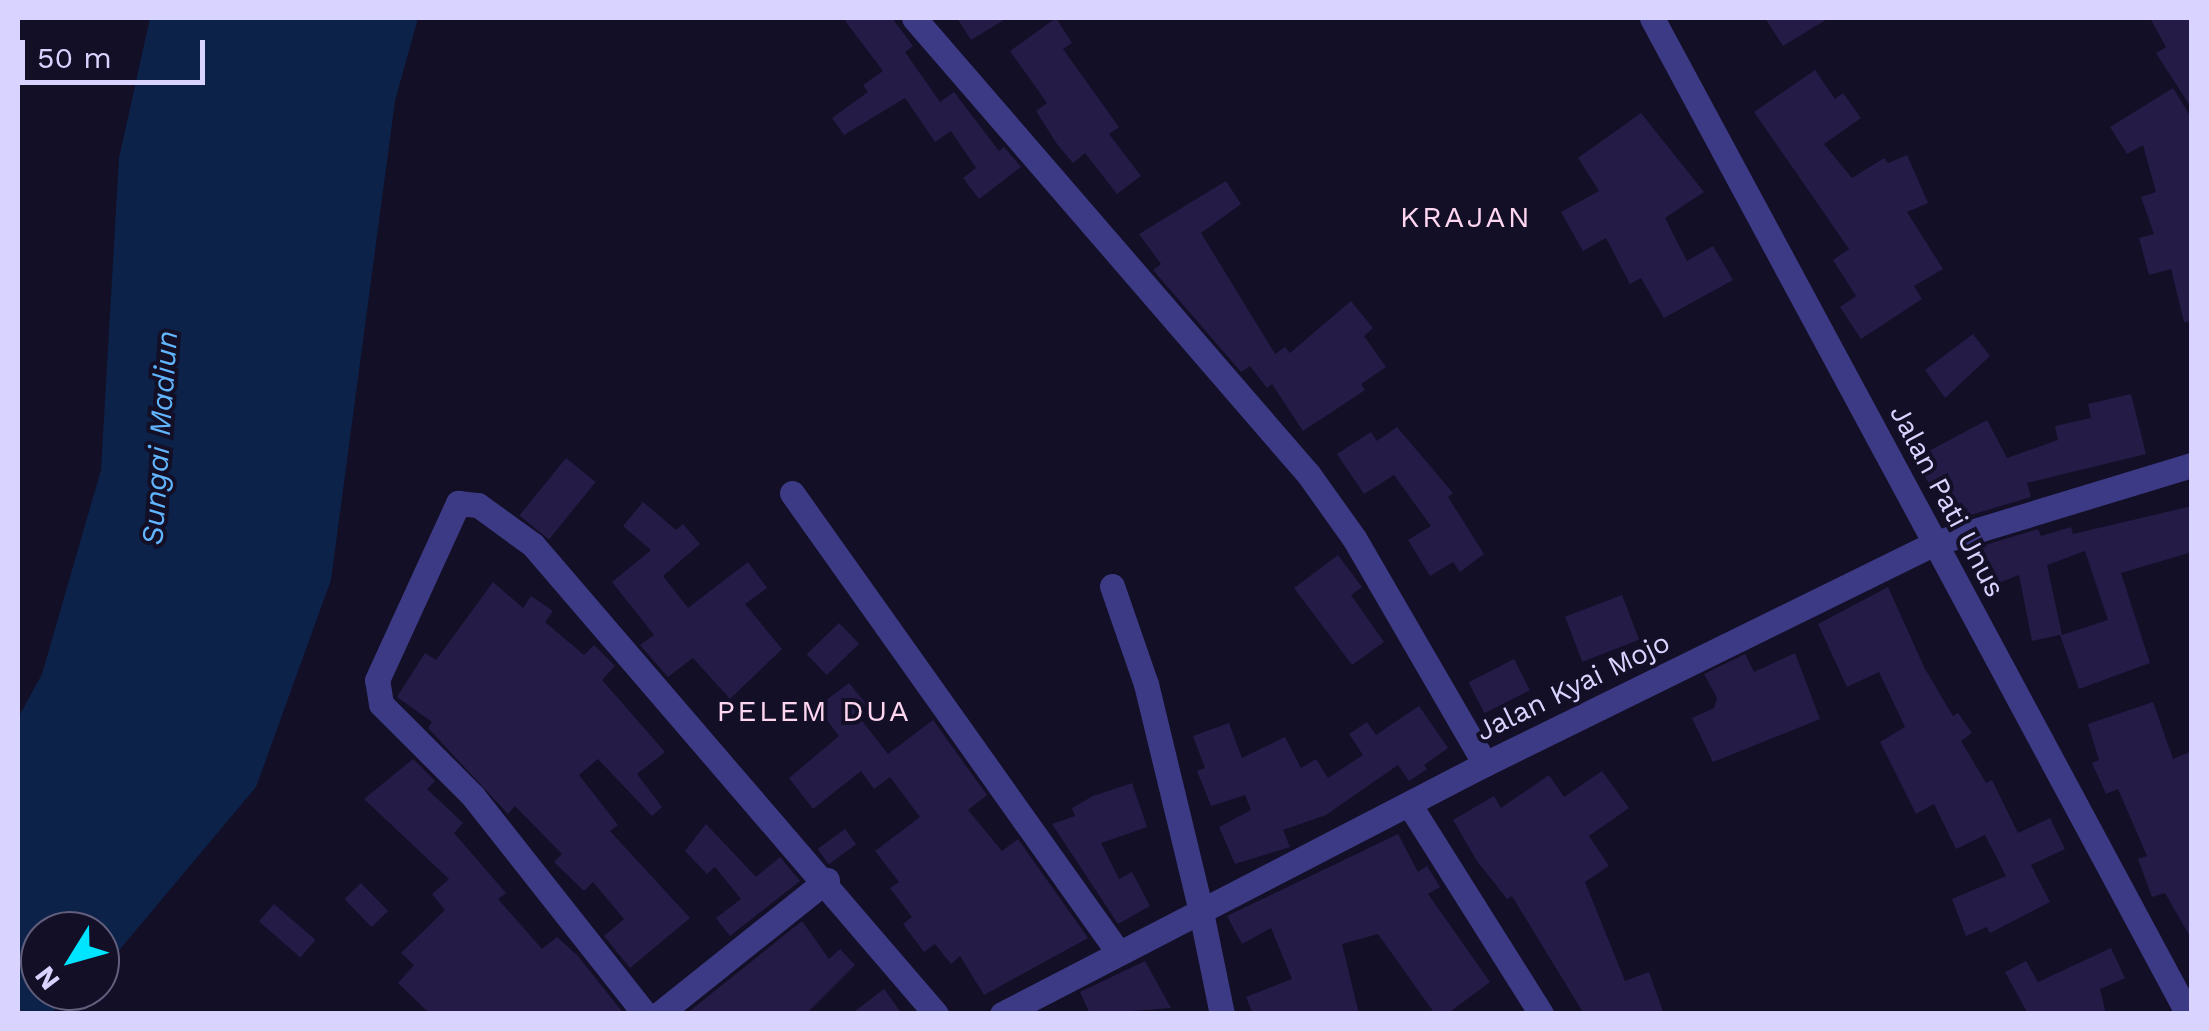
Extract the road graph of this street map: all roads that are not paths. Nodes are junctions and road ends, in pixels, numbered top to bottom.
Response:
1 (914, 18) edge
2 (1652, 18) edge
3 (2192, 465) edge
4 (792, 493) dead end
5 (1935, 542) junction
6 (1112, 586) dead end
7 (1486, 764) junction
8 (1410, 804) junction
9 (827, 880) junction
10 (1201, 912) junction
11 (1118, 952) junction
12 (2187, 1002) edge
13 (645, 1014) edge
14 (659, 1014) edge
15 (936, 1014) edge
16 (1002, 1014) edge
17 (1222, 1014) edge
18 (1540, 1014) edge

1 - 7 street
2 - 5 street, Jalan Pati Unus
3 - 5 street, Jalan Kyai Mojo
4 - 11 street
5 - 7 street, Jalan Kyai Mojo
5 - 12 street, Jalan Pati Unus
6 - 10 street
7 - 8 street, Jalan Kyai Mojo
8 - 10 street, Jalan Kyai Mojo
8 - 18 street
9 - 13 street
9 - 14 street
9 - 15 street
10 - 11 street, Jalan Kyai Mojo
10 - 17 street
11 - 16 street, Jalan Kyai Mojo

